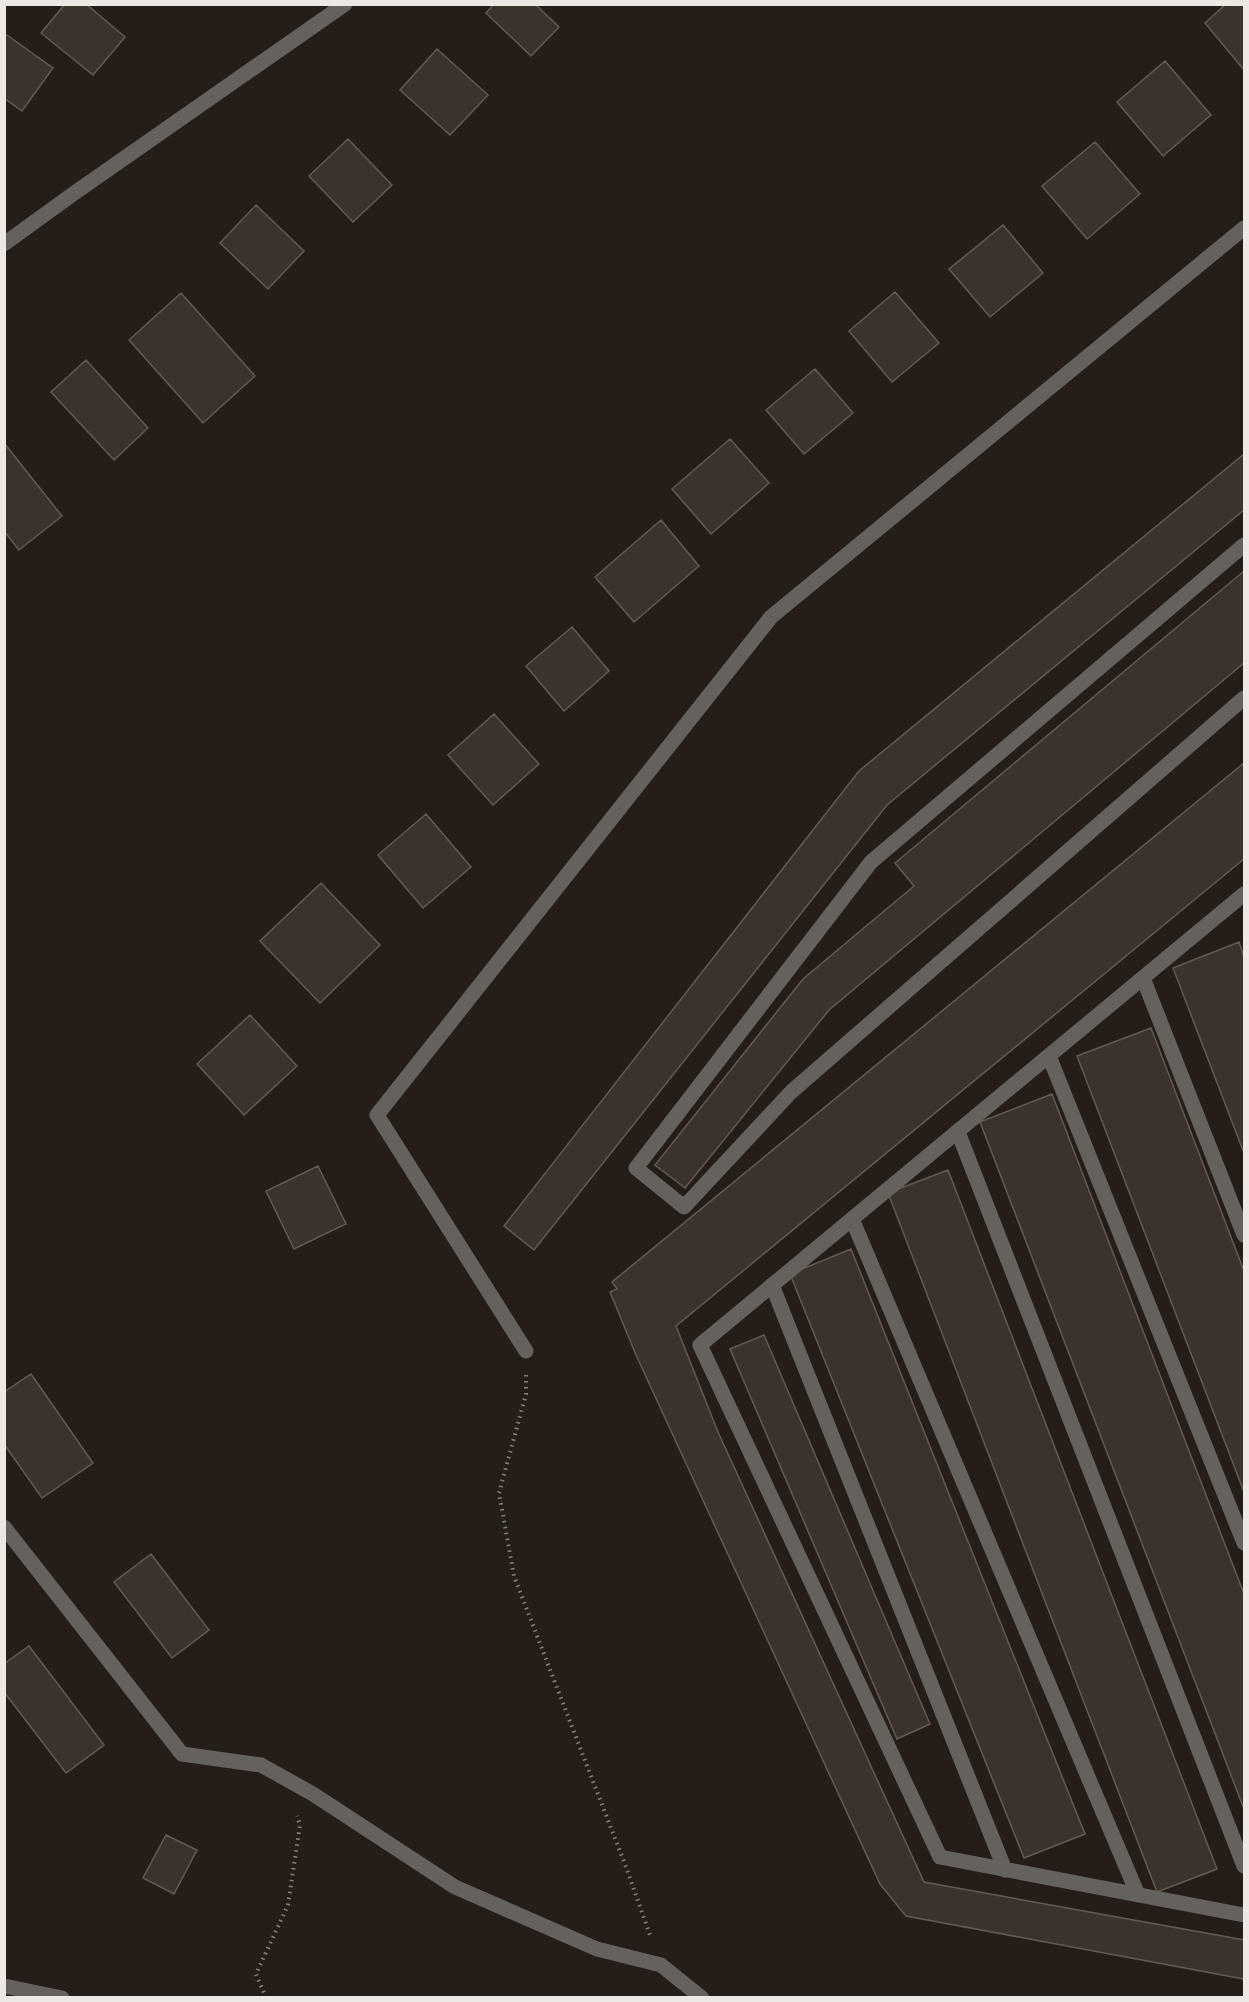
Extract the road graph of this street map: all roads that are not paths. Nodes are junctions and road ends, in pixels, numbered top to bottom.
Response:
1 (345, 4) edge
2 (1245, 228) edge
3 (4, 244) edge
4 (1245, 545) edge
5 (1245, 698) edge
6 (1244, 897) edge
7 (1143, 978) junction
8 (1049, 1056) junction
9 (958, 1131) junction
10 (852, 1219) junction
11 (1245, 1235) edge
12 (772, 1285) junction
13 (526, 1351) road end
14 (4, 1527) edge
15 (1245, 1544) edge
16 (1245, 1866) edge
17 (1005, 1870) junction
18 (1137, 1895) junction
19 (1245, 1915) edge
20 (4, 1986) edge
21 (62, 1998) edge
22 (702, 1998) edge

1 - 3 street
2 - 13 street
4 - 5 street
6 - 7 street
7 - 8 street
7 - 11 street
8 - 9 street
8 - 15 street
9 - 10 street
9 - 16 street
10 - 12 street
10 - 18 street
12 - 17 street
12 - 17 street
14 - 22 street
17 - 18 street
18 - 19 street
20 - 21 street

